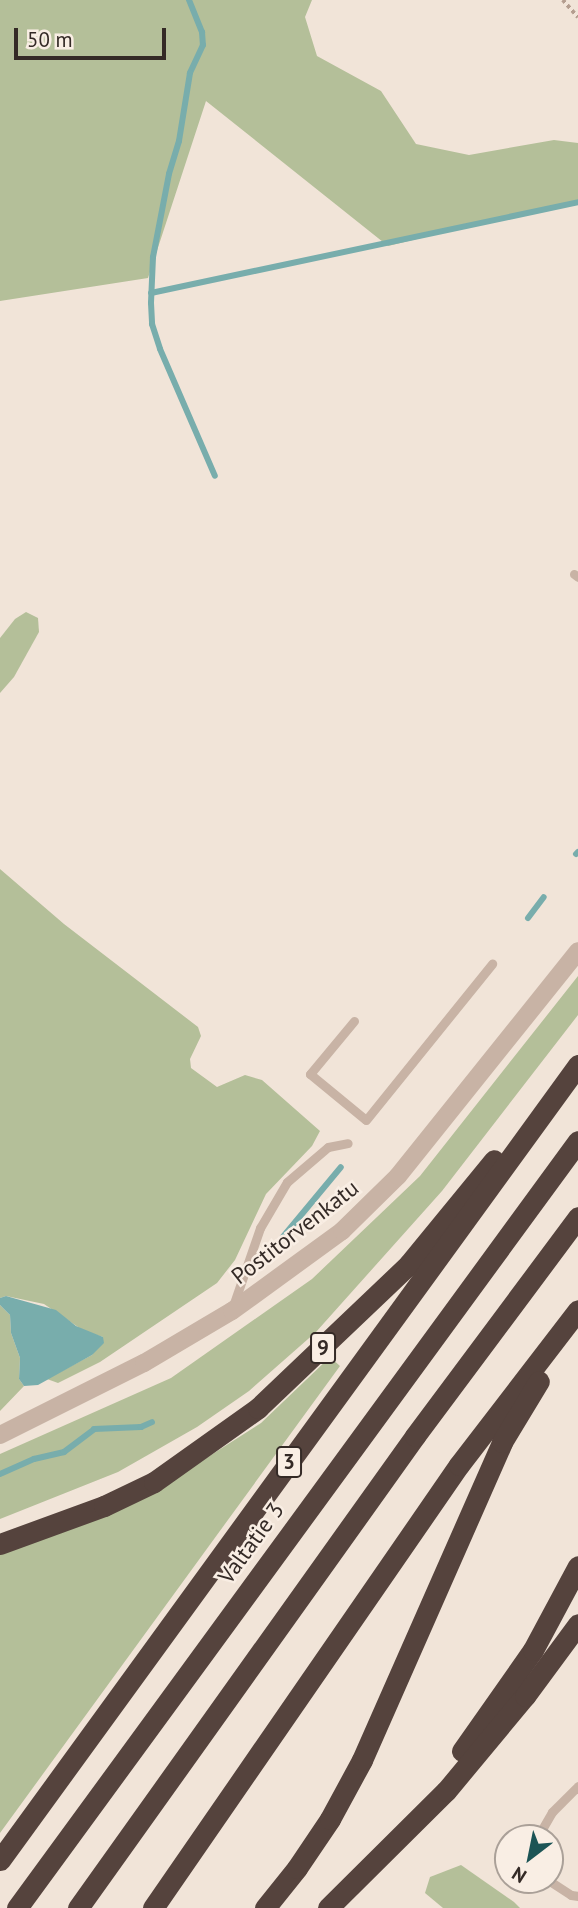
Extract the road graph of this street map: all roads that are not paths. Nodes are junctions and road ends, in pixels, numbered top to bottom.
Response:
1 (578, 951) edge
2 (492, 964) dead end
3 (354, 1021) dead end
4 (578, 1064) edge
5 (578, 1141) edge
6 (348, 1143) dead end
7 (578, 1217) edge
8 (578, 1310) edge
9 (232, 1311) junction
10 (554, 1344) junction
11 (0, 1435) edge
12 (0, 1544) edge
13 (578, 1566) edge
14 (578, 1624) edge
15 (578, 1786) edge
16 (545, 1824) edge
17 (398, 1837) junction
18 (0, 1860) edge
19 (17, 1908) edge
20 (78, 1908) edge
21 (153, 1908) edge
22 (265, 1908) edge
23 (328, 1908) edge

1 - 9 street, Postitorvenkatu
2 - 3 lane
4 - 12 highway, 9
4 - 18 highway, 3
5 - 19 highway, Valtatie 3
6 - 9 lane
7 - 20 highway
8 - 10 highway
9 - 11 street, Postitorvenkatu
10 - 21 highway
10 - 22 highway
13 - 17 highway
14 - 17 highway
15 - 16 lane
17 - 23 highway

